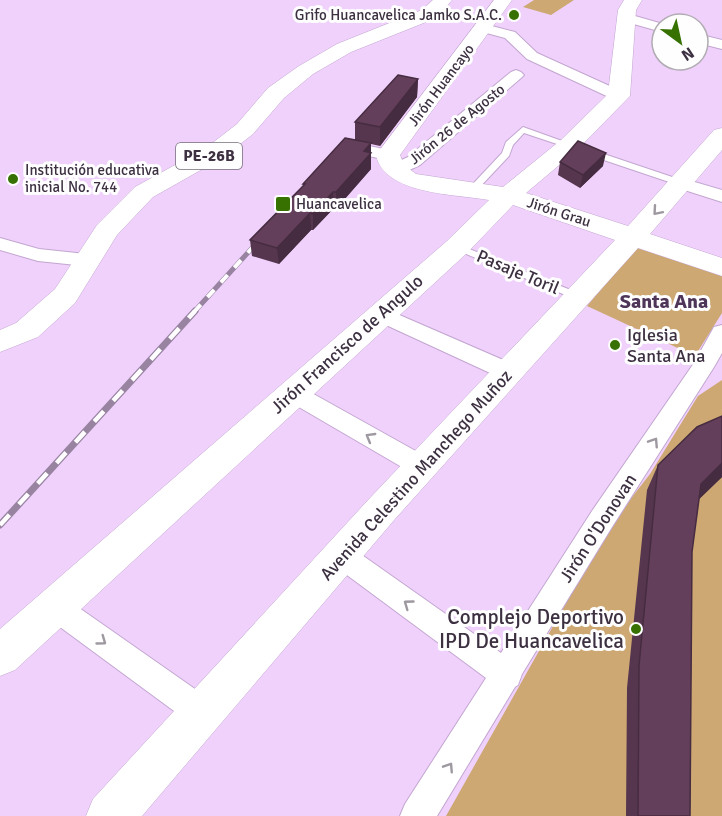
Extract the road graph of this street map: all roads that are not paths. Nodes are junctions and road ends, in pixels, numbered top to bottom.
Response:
1 (443, 0) edge
2 (503, 0) edge
3 (630, 9) edge
4 (650, 21) edge
5 (484, 28) junction
6 (516, 75) dead end
7 (619, 96) junction
8 (722, 135) edge
9 (569, 145) junction
10 (349, 147) edge
11 (392, 163) junction
12 (681, 183) junction
13 (474, 188) junction
14 (508, 195) junction
15 (722, 196) edge
16 (634, 237) junction
17 (0, 244) edge
18 (457, 247) junction
19 (86, 260) junction
20 (722, 267) edge
21 (579, 297) junction
22 (381, 314) junction
23 (0, 342) edge
24 (718, 349) edge
25 (509, 372) junction
26 (292, 393) junction
27 (421, 466) junction
28 (342, 556) junction
29 (55, 607) junction
30 (0, 656) edge
31 (507, 675) junction
32 (204, 714) junction
33 (110, 816) edge
34 (417, 816) edge

1 - 19 main road, PE-26B
2 - 5 main road, Jirón Huancayo
3 - 4 street
3 - 7 main road
5 - 7 street
5 - 11 main road, Jirón Huancayo
6 - 11 street, Jirón 26 de Agosto
7 - 9 main road, Jirón Francisco de Angulo
8 - 12 main road, Avenida Celestino Manchego Muñoz
9 - 12 lane
9 - 13 lane
9 - 14 main road, Jirón Francisco de Angulo
10 - 11 street, Jirón Grau
11 - 13 main road, Jirón Grau
12 - 15 street
12 -> 16 main road, Avenida Celestino Manchego Muñoz
13 - 14 main road, Jirón Grau
14 - 16 main road, Jirón Grau
14 - 18 main road, Jirón Francisco de Angulo
16 - 20 main road, Jirón Grau
16 - 21 main road, Avenida Celestino Manchego Muñoz
17 - 19 street
18 - 21 lane, Pasaje Toril
18 - 22 main road, Jirón Francisco de Angulo
19 - 23 main road, PE-26B
21 - 25 main road, Avenida Celestino Manchego Muñoz
22 - 25 street
22 - 26 main road, Jirón Francisco de Angulo
31 -> 24 street, Jirón O'Donovan
25 - 27 main road, Avenida Celestino Manchego Muñoz
27 -> 26 street
26 - 29 main road, Jirón Francisco de Angulo
27 - 28 main road, Avenida Celestino Manchego Muñoz
31 -> 28 street
28 - 32 main road, Avenida Celestino Manchego Muñoz
29 - 30 main road, Jirón Francisco de Angulo
29 -> 32 street
34 -> 31 street, Jirón O'Donovan
32 - 33 main road, Avenida Celestino Manchego Muñoz

